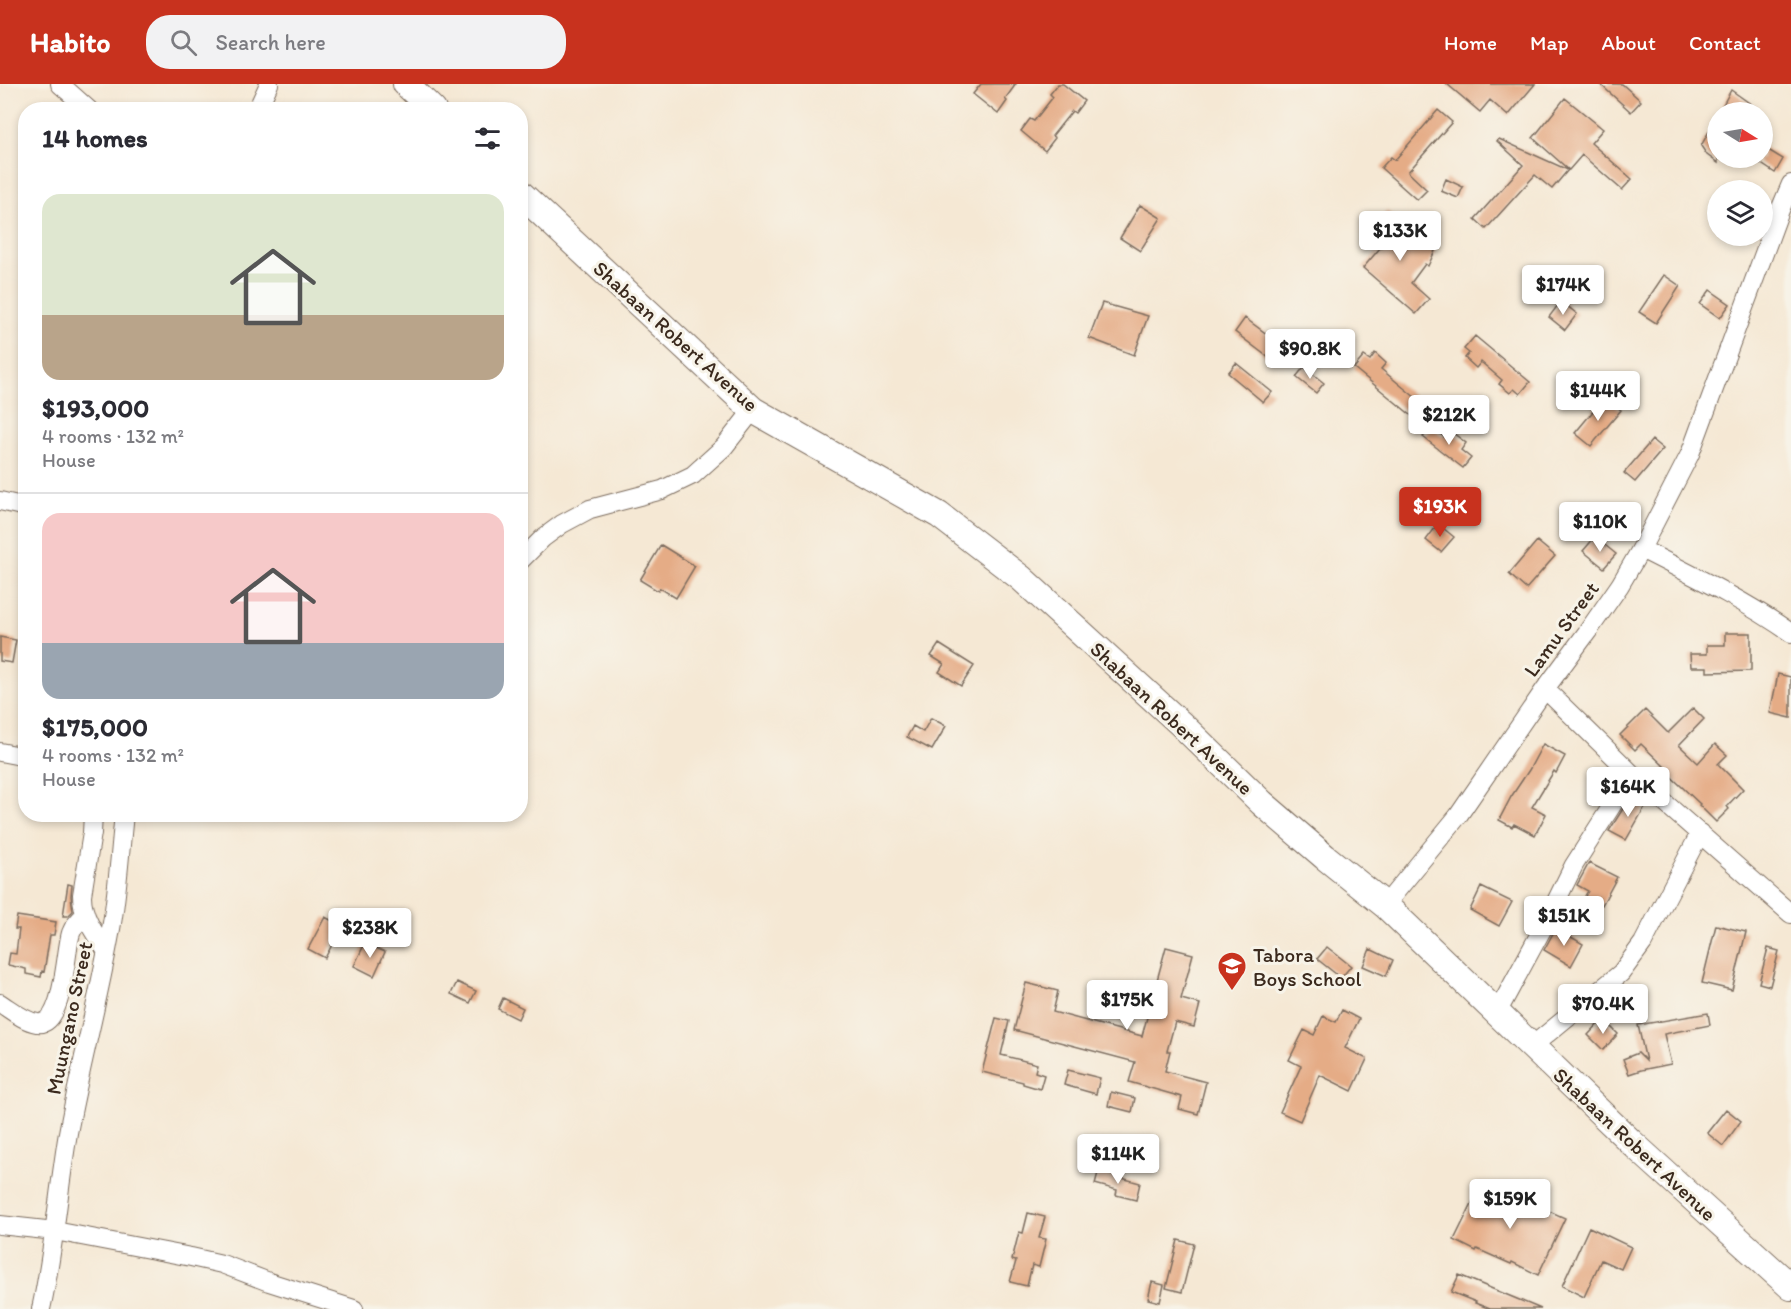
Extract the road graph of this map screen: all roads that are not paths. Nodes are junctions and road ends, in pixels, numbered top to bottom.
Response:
1 (60, 84) edge
2 (269, 84) edge
3 (406, 84) edge
4 (80, 102) edge
5 (261, 102) edge
6 (425, 102) edge
7 (1791, 184) edge
8 (528, 200) edge
9 (753, 410) junction
10 (0, 501) edge
11 (18, 505) edge
12 (1641, 549) junction
13 (528, 553) edge
14 (1791, 633) edge
15 (1545, 689) junction
16 (0, 752) edge
17 (18, 755) edge
18 (1632, 774) junction
19 (93, 822) edge
20 (123, 822) edge
21 (1700, 833) junction
22 (1385, 905) junction
23 (1791, 914) edge
24 (85, 915) junction
25 (106, 950) junction
26 (0, 1003) edge
27 (1497, 1013) junction
28 (1531, 1047) junction
29 (0, 1225) edge
30 (56, 1231) junction
31 (1791, 1287) edge
32 (41, 1309) edge
33 (354, 1309) edge

1 - 4 street
2 - 5 street
3 - 6 street
7 - 12 street, Lamu Street
8 - 9 street, Shabaan Robert Avenue
9 - 13 street
9 - 22 street, Shabaan Robert Avenue
10 - 11 street
12 - 14 street
12 - 15 street, Lamu Street
15 - 18 street
15 - 22 street, Lamu Street
16 - 17 street
18 - 21 street
18 - 27 street
19 - 24 street
20 - 25 street, Muungano Street
21 - 23 street
21 - 28 street
22 - 27 street, Shabaan Robert Avenue
24 - 25 street
24 - 26 street
25 - 30 street, Muungano Street
27 - 28 street, Shabaan Robert Avenue
28 - 31 street, Shabaan Robert Avenue
29 - 30 street
30 - 32 street, Muungano Street
30 - 33 street

